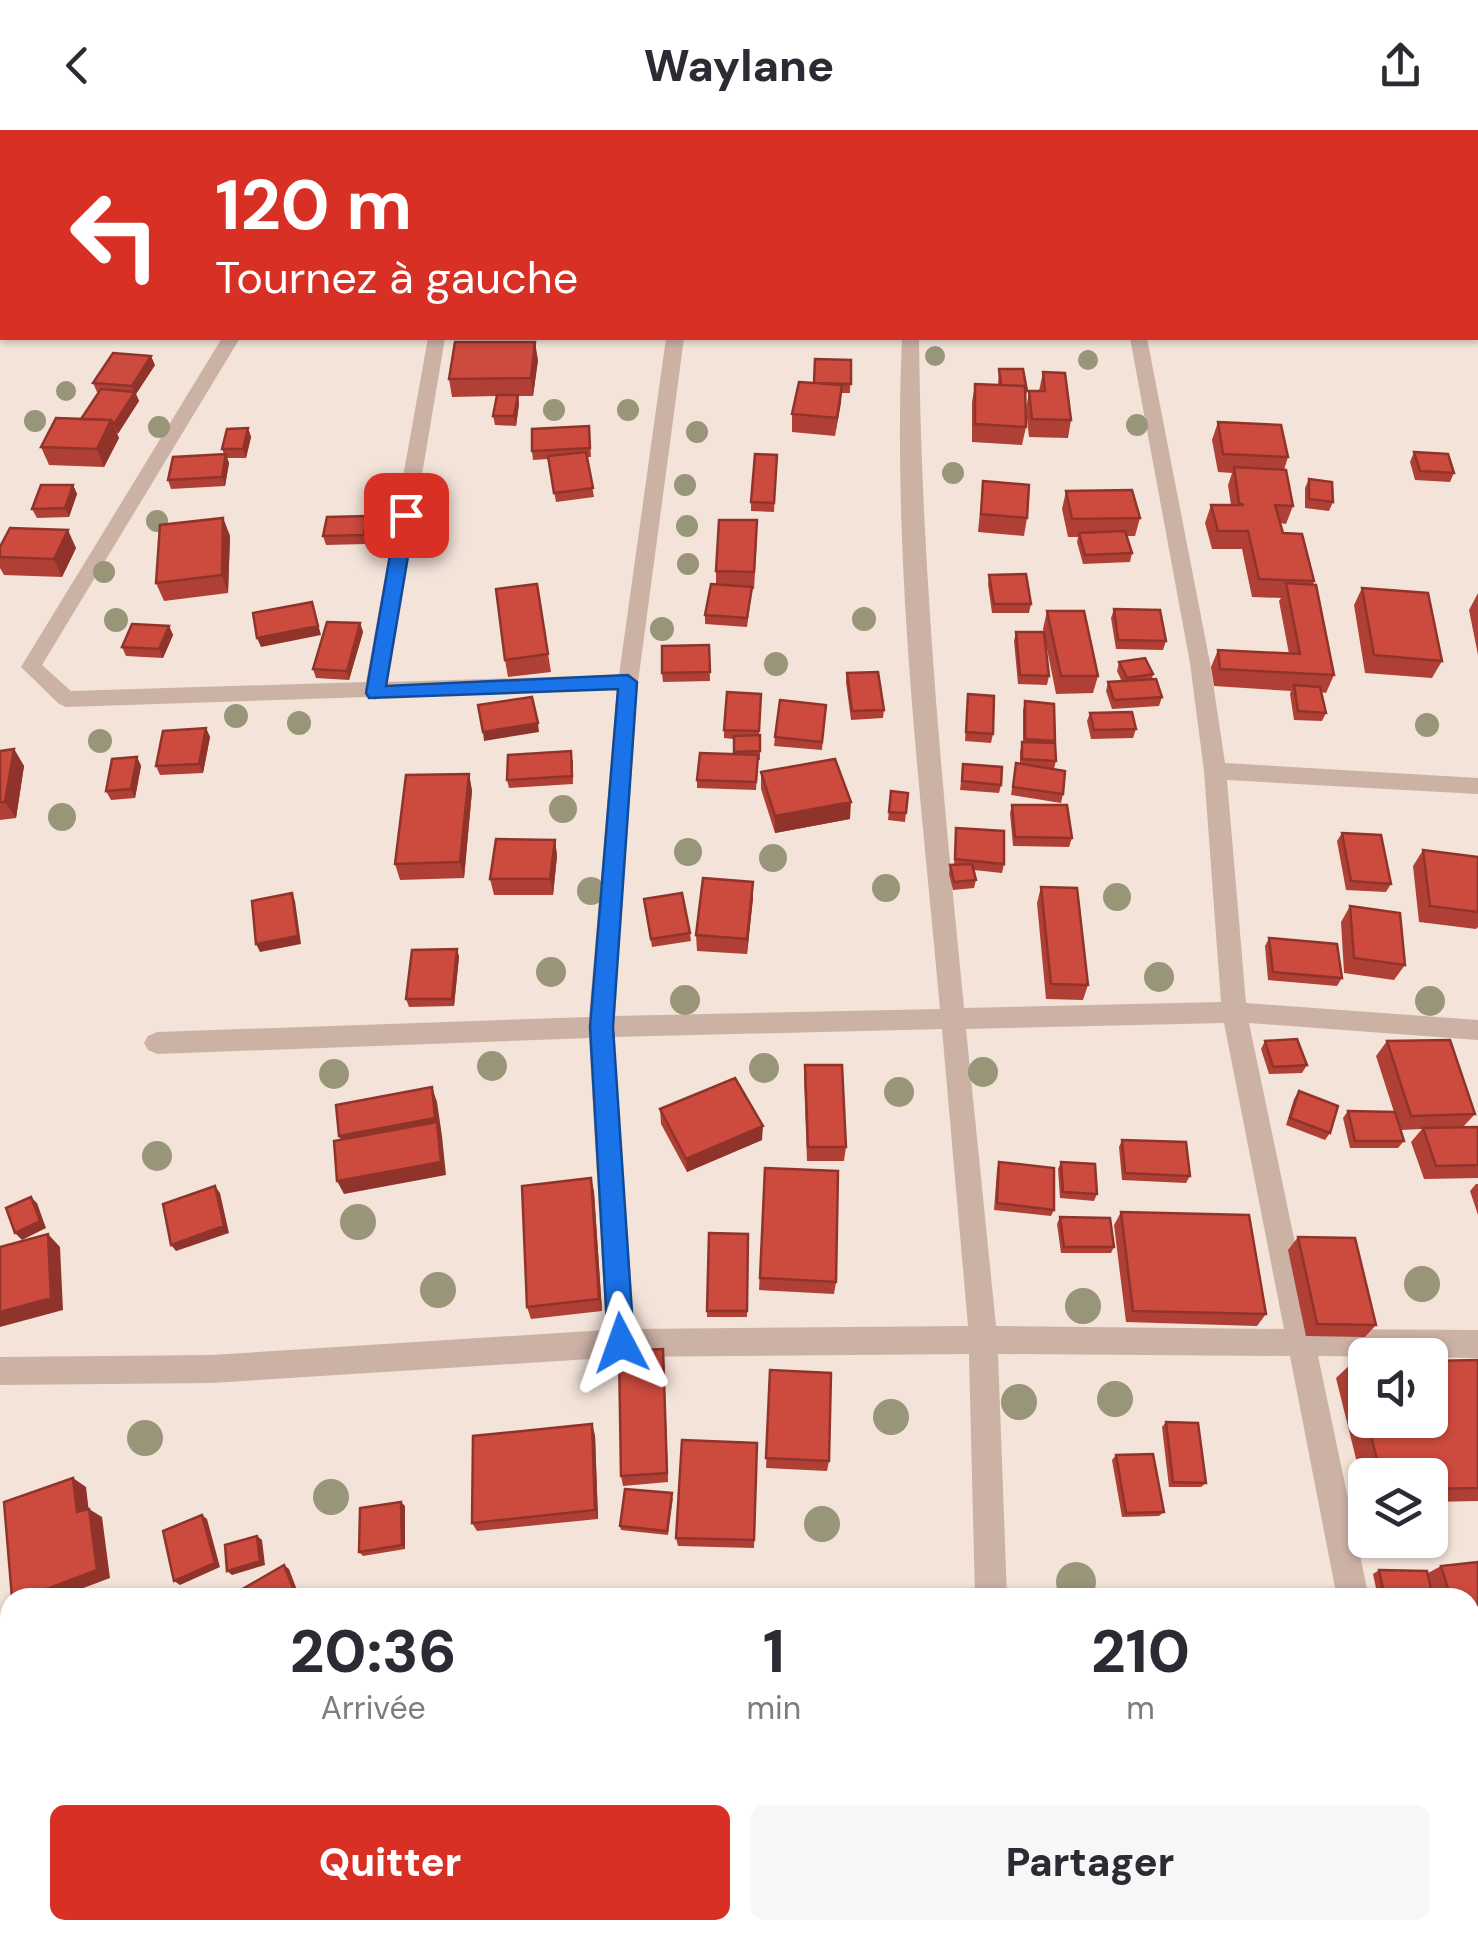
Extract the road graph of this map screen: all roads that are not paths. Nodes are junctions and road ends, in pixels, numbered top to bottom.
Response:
1 (230, 340) edge
2 (436, 340) edge
3 (675, 340) edge
4 (910, 340) edge
5 (1139, 340) edge
6 (628, 682) junction
7 (376, 693) junction
8 (1216, 771) junction
9 (1478, 786) edge
10 (1234, 1012) junction
11 (951, 1020) junction
12 (601, 1027) junction
13 (1478, 1030) edge
14 (157, 1042) dead end
15 (984, 1340) junction
16 (621, 1343) junction
17 (1478, 1344) edge
18 (1302, 1345) junction
19 (0, 1371) edge
20 (991, 1588) edge
21 (1351, 1588) edge

1 - 7 street
2 - 7 street
3 - 6 street
4 - 11 street
5 - 8 street
6 - 7 street
6 - 12 street
8 - 9 street
8 - 10 street
10 - 11 street
10 - 13 street
10 - 18 street
11 - 12 street
11 - 15 street
12 - 14 street
12 - 16 street
15 - 16 street
15 - 18 street
15 - 20 street
16 - 19 street
17 - 18 street
18 - 21 street

